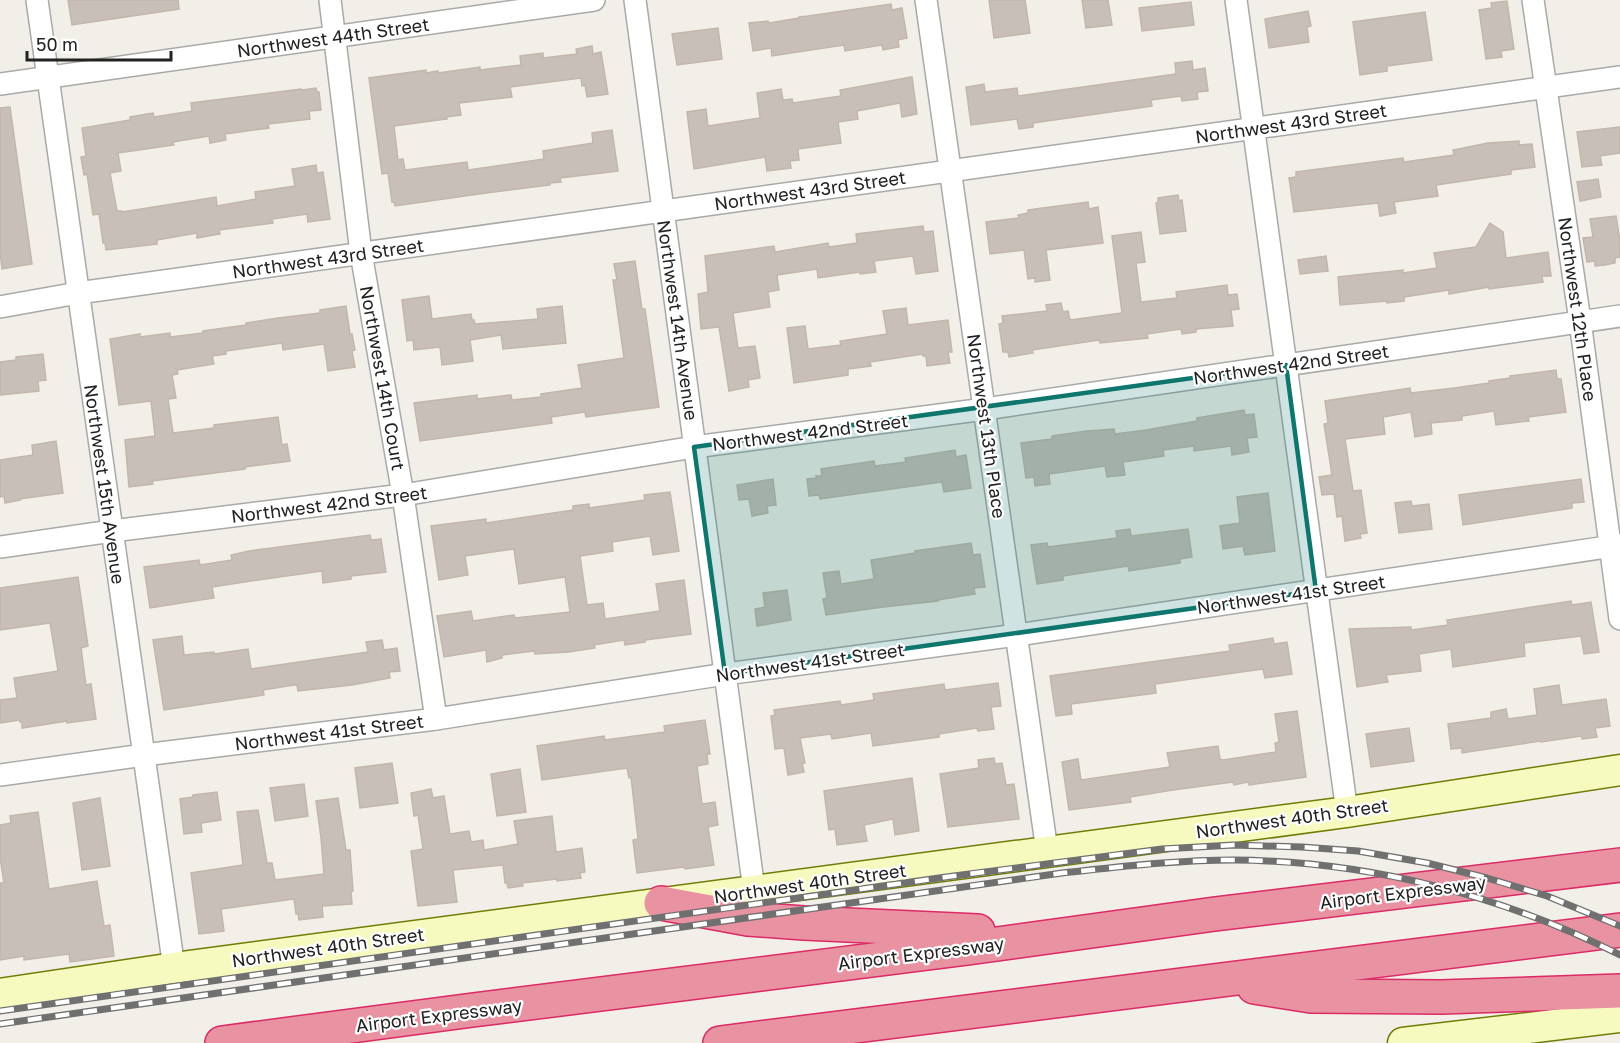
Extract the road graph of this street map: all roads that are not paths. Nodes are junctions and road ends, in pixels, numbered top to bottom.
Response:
1 (37, 0) edge
2 (330, 0) edge
3 (594, 0) edge
4 (635, 0) edge
5 (926, 0) edge
6 (1236, 0) edge
7 (1533, 0) edge
8 (335, 37) junction
9 (1620, 77) edge
10 (48, 78) junction
11 (0, 84) edge
12 (1546, 87) junction
13 (1253, 128) junction
14 (950, 170) junction
15 (663, 211) junction
16 (362, 253) junction
17 (78, 293) junction
18 (0, 307) edge
19 (1620, 316) edge
20 (1580, 321) junction
21 (1286, 365) junction
22 (985, 409) junction
23 (694, 447) junction
24 (403, 495) junction
25 (112, 531) junction
26 (1616, 546) edge
27 (0, 548) edge
28 (1316, 591) junction
29 (1620, 619) edge
30 (1017, 635) junction
31 (725, 674) junction
32 (436, 719) junction
33 (144, 755) junction
34 (1620, 770) edge
35 (0, 776) edge
36 (1347, 812) junction
37 (1047, 851) junction
38 (1620, 865) edge
39 (754, 890) junction
40 (662, 903) junction
41 (1117, 928) junction
42 (1620, 930) edge
43 (174, 968) junction
44 (1217, 981) junction
45 (1620, 991) edge
46 (0, 994) edge
47 (1620, 1017) edge
48 (222, 1043) edge
49 (720, 1043) edge
50 (1403, 1043) edge

1 - 10 street, Northwest 15th Avenue
2 - 8 street, Northwest 14th Court
3 - 8 street, Northwest 44th Street
4 - 15 street, Northwest 14th Avenue
5 - 14 street, Northwest 13th Place
6 - 13 street
7 - 12 street, Northwest 12th Place
8 - 10 street, Northwest 44th Street
8 - 16 street, Northwest 14th Court
9 - 12 street, Northwest 43rd Street
10 - 11 street, Northwest 44th Street
10 - 17 street, Northwest 15th Avenue
12 - 13 street, Northwest 43rd Street
12 - 20 street, Northwest 12th Place
13 - 14 street, Northwest 43rd Street
13 - 21 street
14 - 15 street, Northwest 43rd Street
14 - 22 street, Northwest 13th Place
15 - 16 street, Northwest 43rd Street
15 - 23 street, Northwest 14th Avenue
16 - 17 street, Northwest 43rd Street
16 - 24 street, Northwest 14th Court
17 - 18 street, Northwest 43rd Street
17 - 25 street, Northwest 15th Avenue
19 - 20 street, Northwest 42nd Street
20 - 21 street, Northwest 42nd Street
20 - 26 street, Northwest 12th Place
21 - 22 street, Northwest 42nd Street
21 - 28 street
22 - 23 street, Northwest 42nd Street
22 - 30 street, Northwest 13th Place
23 - 24 street, Northwest 42nd Street
23 - 31 street, Northwest 14th Avenue
24 - 25 street, Northwest 42nd Street
24 - 32 street, Northwest 14th Court
25 - 27 street, Northwest 42nd Street
25 - 33 street, Northwest 15th Avenue
26 - 28 street, Northwest 41st Street
26 - 29 street, Northwest 12th Place
28 - 30 street, Northwest 41st Street
28 - 36 street
30 - 31 street, Northwest 41st Street
30 - 37 street, Northwest 13th Place
31 - 32 street, Northwest 41st Street
31 - 39 street, Northwest 14th Avenue
32 - 33 street, Northwest 41st Street
33 - 35 street, Northwest 41st Street
33 - 43 street, Northwest 15th Avenue
34 - 36 main road, Northwest 40th Street
36 - 37 main road, Northwest 40th Street
37 - 39 main road, Northwest 40th Street
38 - 41 highway, Airport Expressway
39 - 40 main road, Northwest 40th Street
40 - 41 highway
40 - 43 main road, Northwest 40th Street
41 - 48 highway, Airport Expressway
42 - 44 highway
43 - 46 main road, Northwest 40th Street
44 - 45 highway
44 - 49 highway
47 - 50 main road

